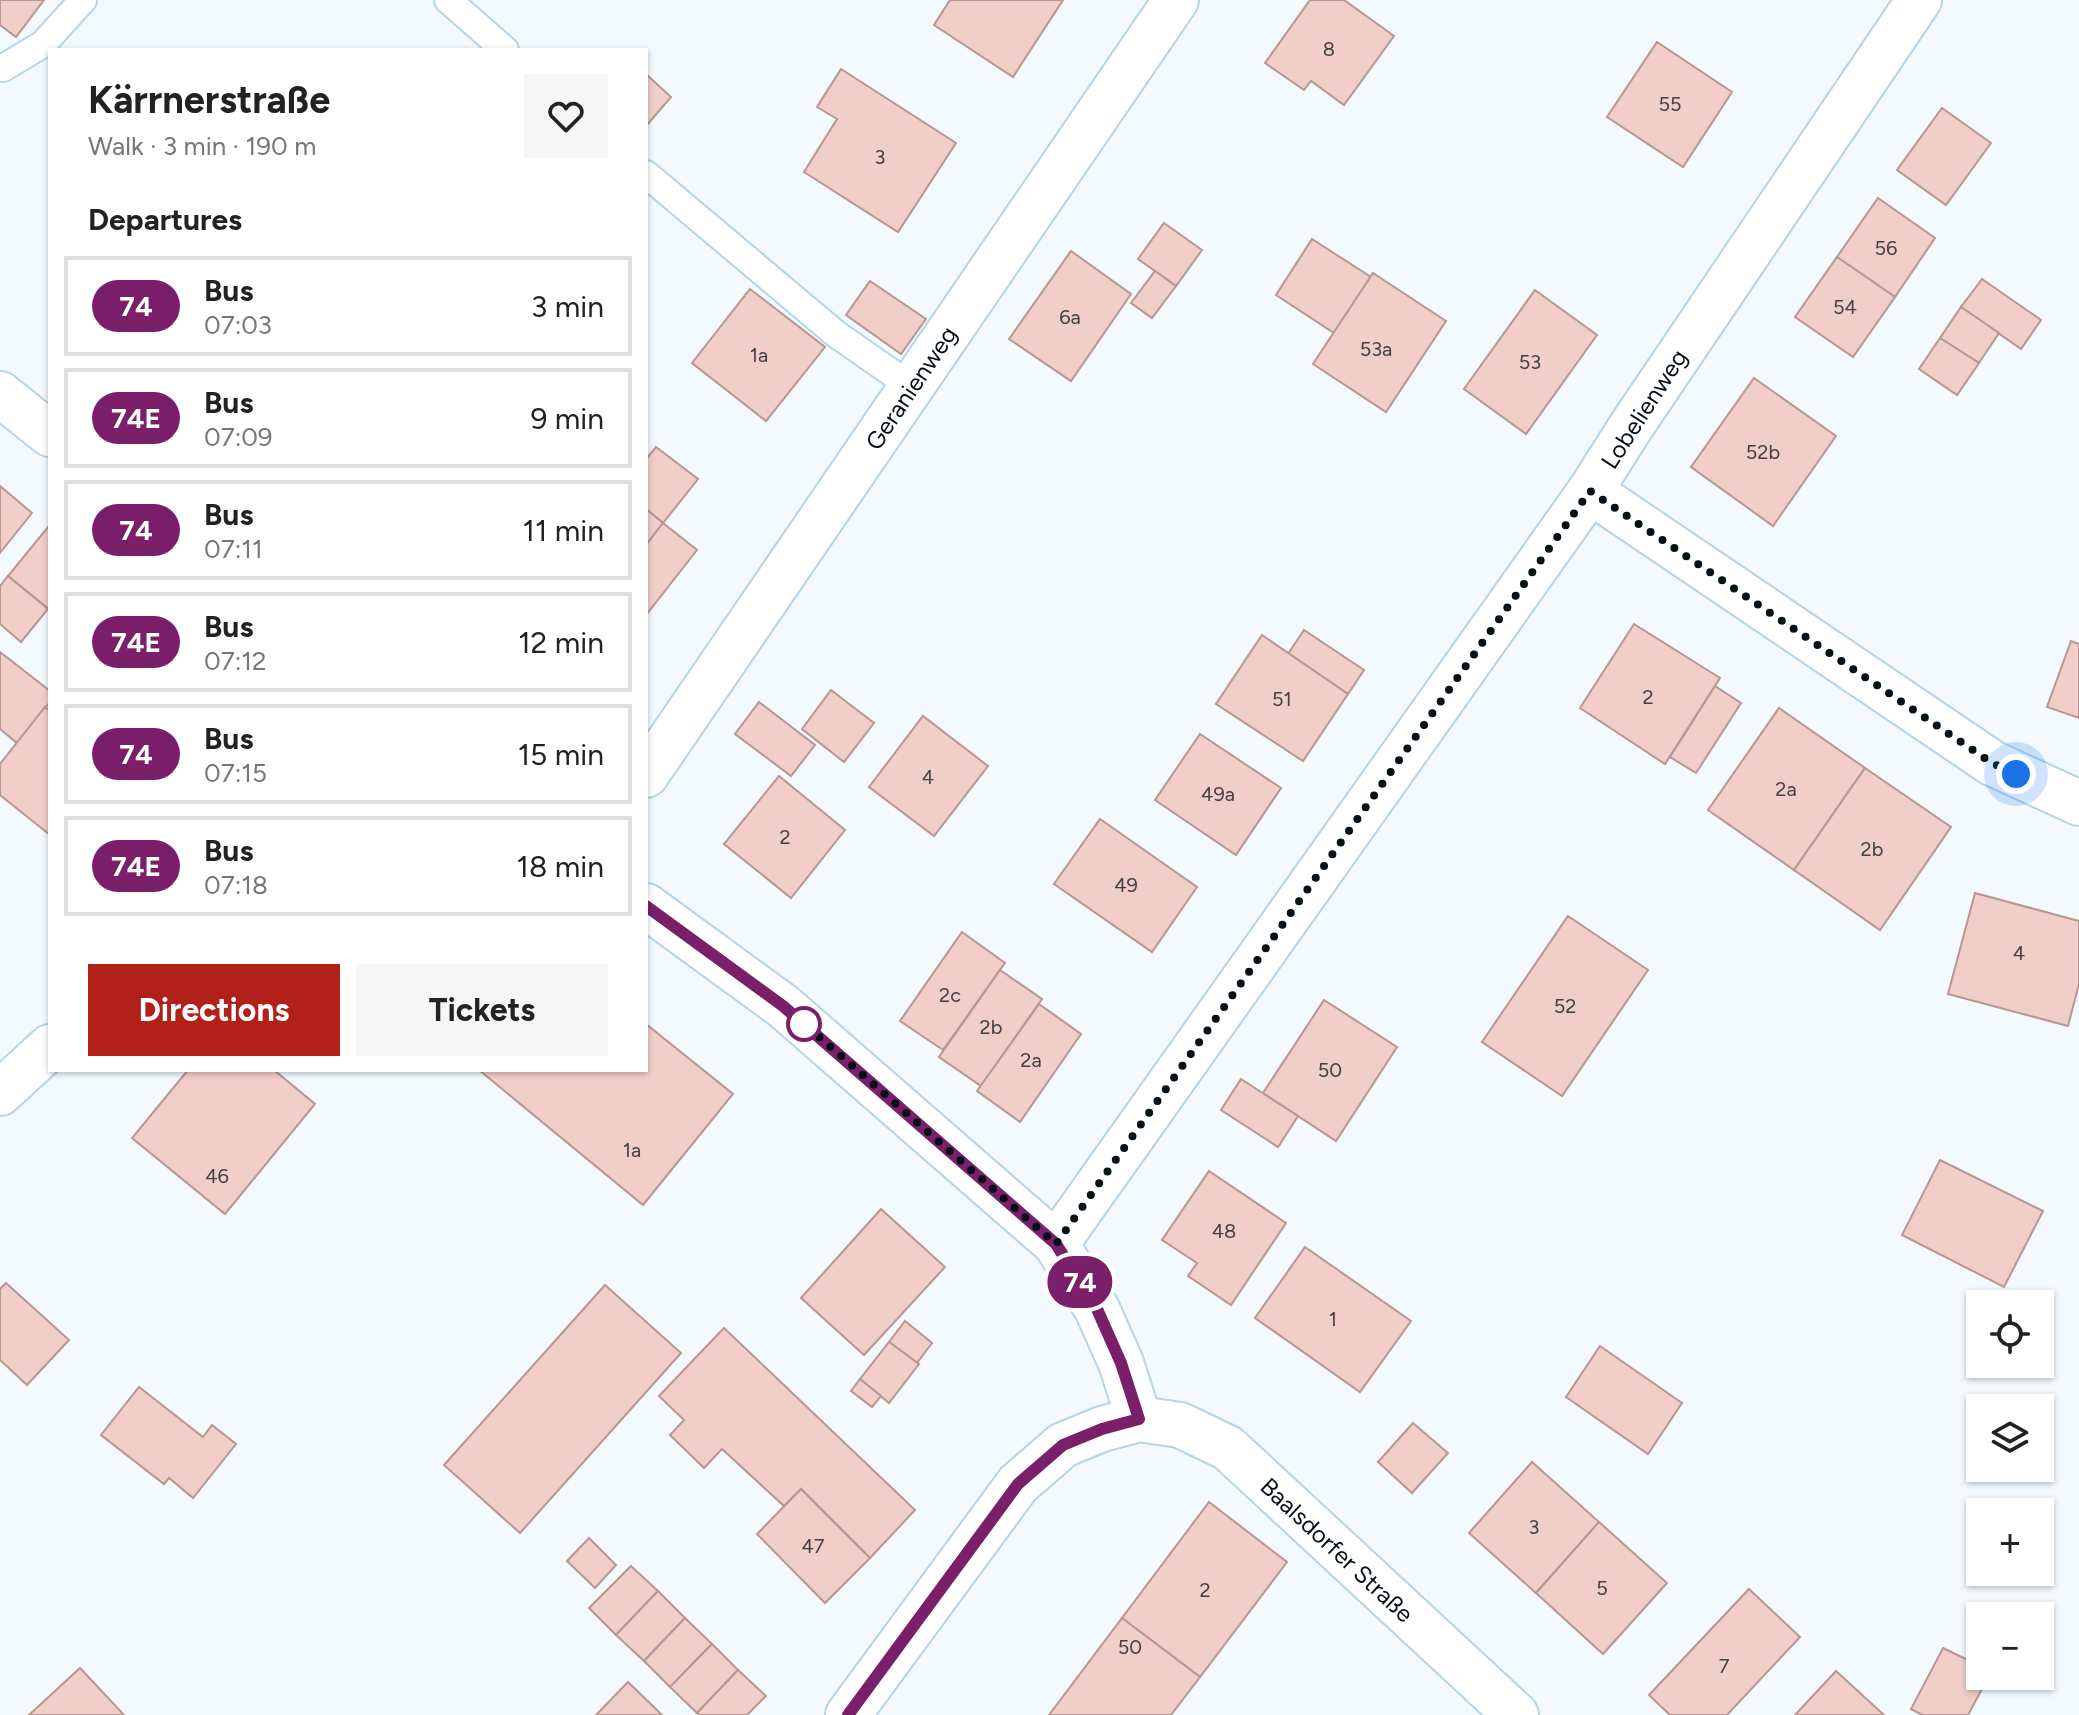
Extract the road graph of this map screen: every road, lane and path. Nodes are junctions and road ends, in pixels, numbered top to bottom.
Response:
1 (83, 0) edge
2 (448, 0) edge
3 (1176, 0) edge
4 (1919, 0) edge
5 (503, 48) edge
6 (0, 67) edge
7 (648, 176) edge
8 (912, 387) junction
9 (0, 394) edge
10 (48, 432) edge
11 (1590, 491) junction
12 (648, 772) edge
13 (2079, 803) edge
14 (648, 907) edge
15 (48, 1049) edge
16 (0, 1093) edge
17 (1056, 1244) junction
18 (1139, 1419) junction
19 (848, 1715) edge
20 (1516, 1715) edge

1 - 6 lane
2 - 5 lane
3 - 8 street, Geranienweg
4 - 11 street, Lobelienweg
7 - 8 lane
8 - 12 street, Geranienweg
9 - 10 street
11 - 13 street
11 - 17 street, Lobelienweg
14 - 17 street
15 - 16 street
17 - 18 street
18 - 19 street
18 - 20 street, Baalsdorfer Straße

